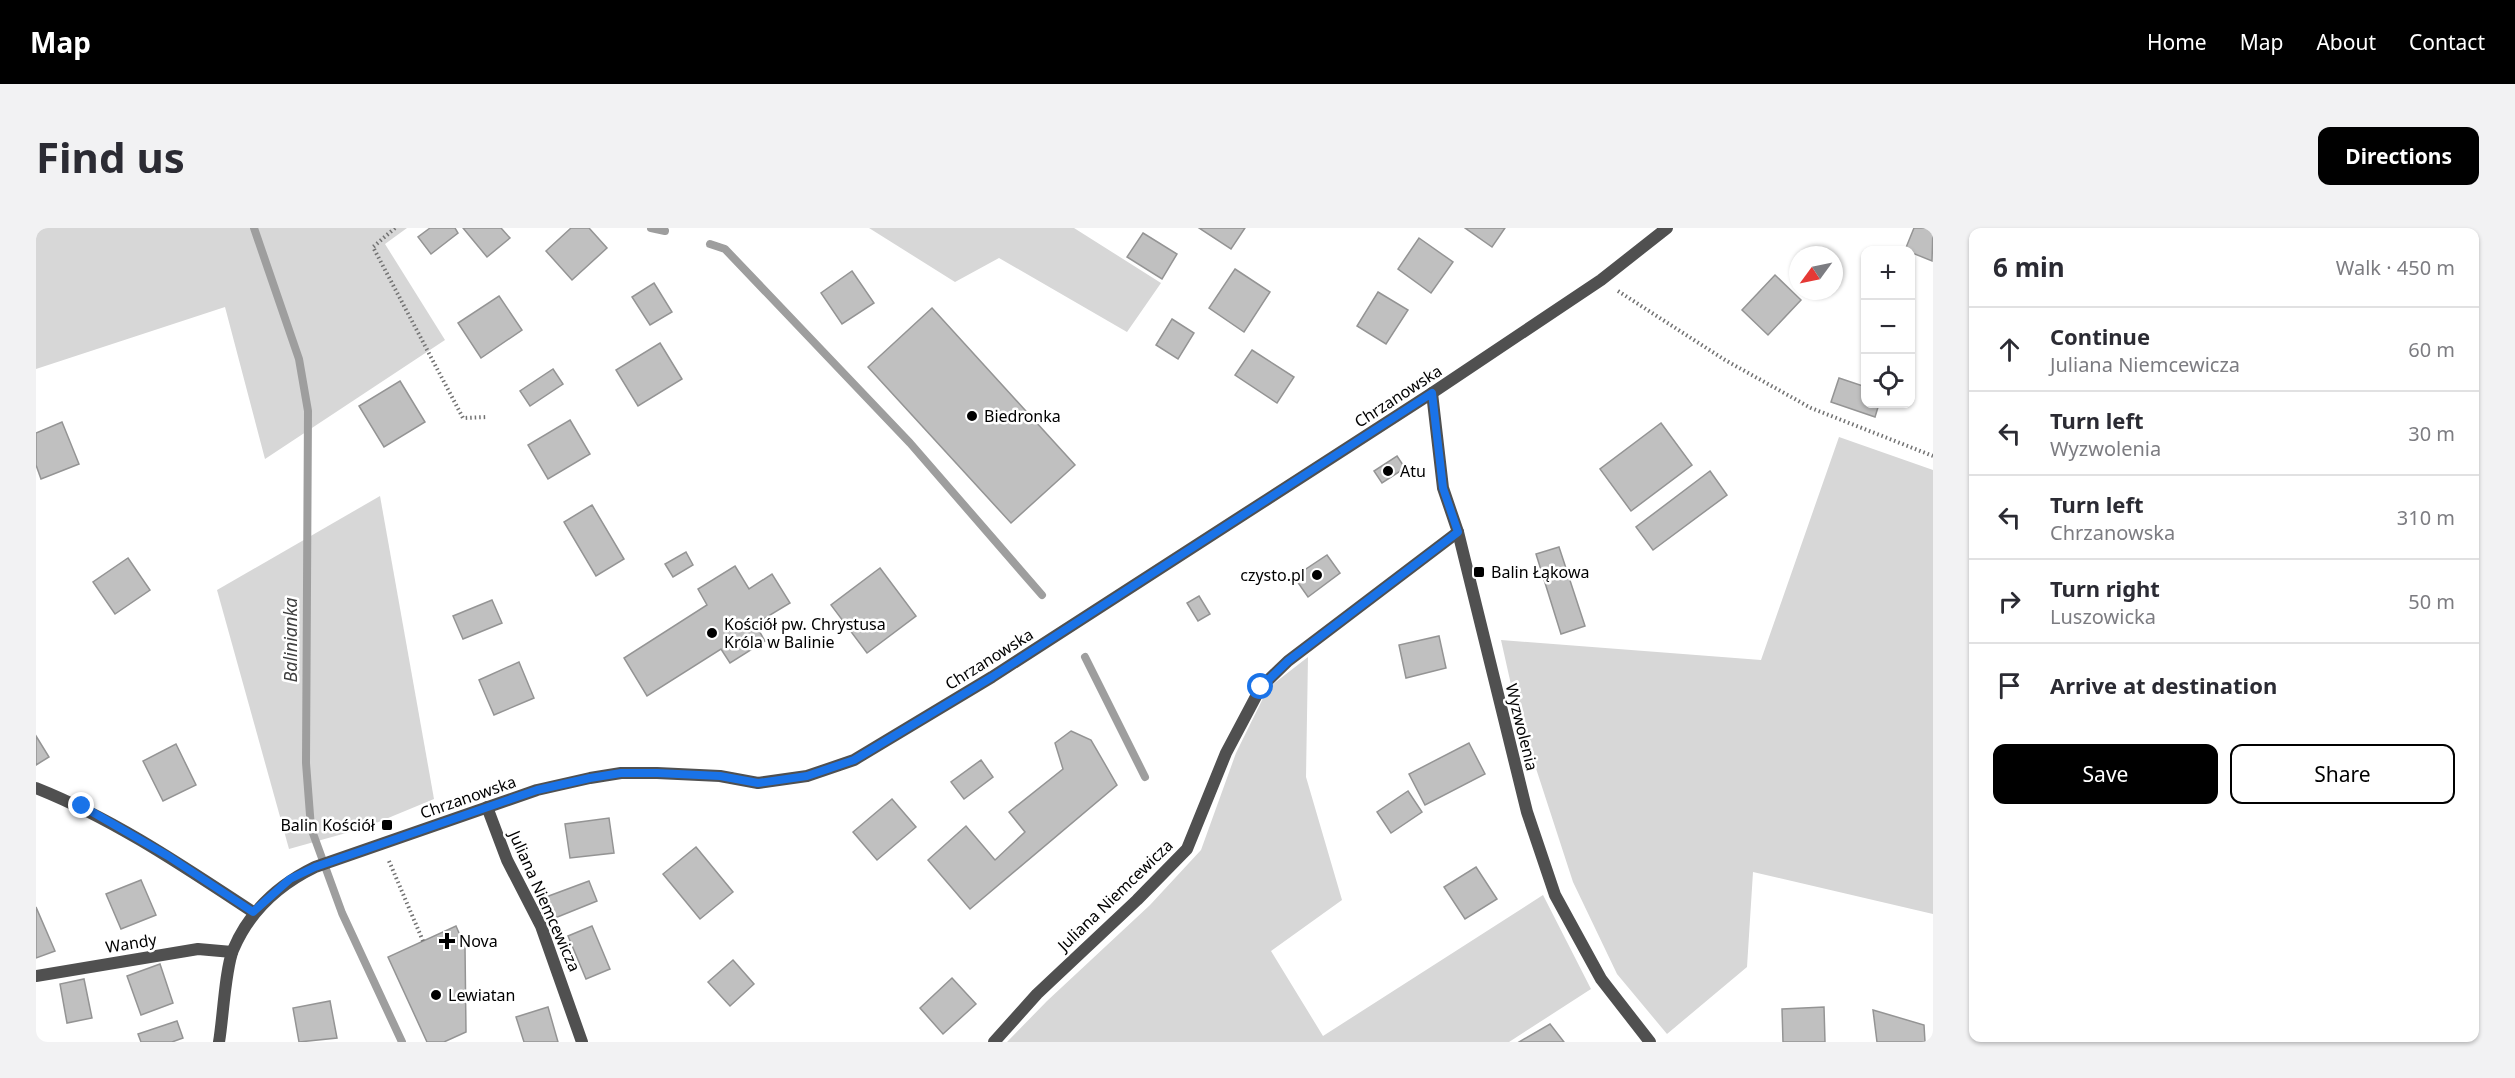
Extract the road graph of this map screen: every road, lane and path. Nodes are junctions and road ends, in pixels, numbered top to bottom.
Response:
1 (395, 228) edge
2 (1667, 228) edge
3 (1601, 280) junction
4 (1432, 393) junction
5 (488, 417) dead end
6 (1933, 456) edge
7 (1458, 532) junction
8 (36, 788) edge
9 (487, 807) junction
10 (388, 861) dead end
11 (253, 912) junction
12 (423, 941) dead end
13 (232, 952) junction
14 (36, 976) edge
15 (219, 1042) edge
16 (582, 1042) edge
17 (994, 1042) edge
18 (1650, 1042) edge

1 - 5 path
2 - 3 street, Chrzanowska
3 - 4 street, Chrzanowska
3 - 6 path
4 - 7 street, Wyzwolenia
4 - 9 street, Chrzanowska
7 - 17 street, Juliana Niemcewicza
7 - 18 street, Wyzwolenia
8 - 11 street
9 - 11 street, Chrzanowska
9 - 16 street, Juliana Niemcewicza
10 - 12 path
11 - 13 street
13 - 14 street, Wandy
13 - 15 street

